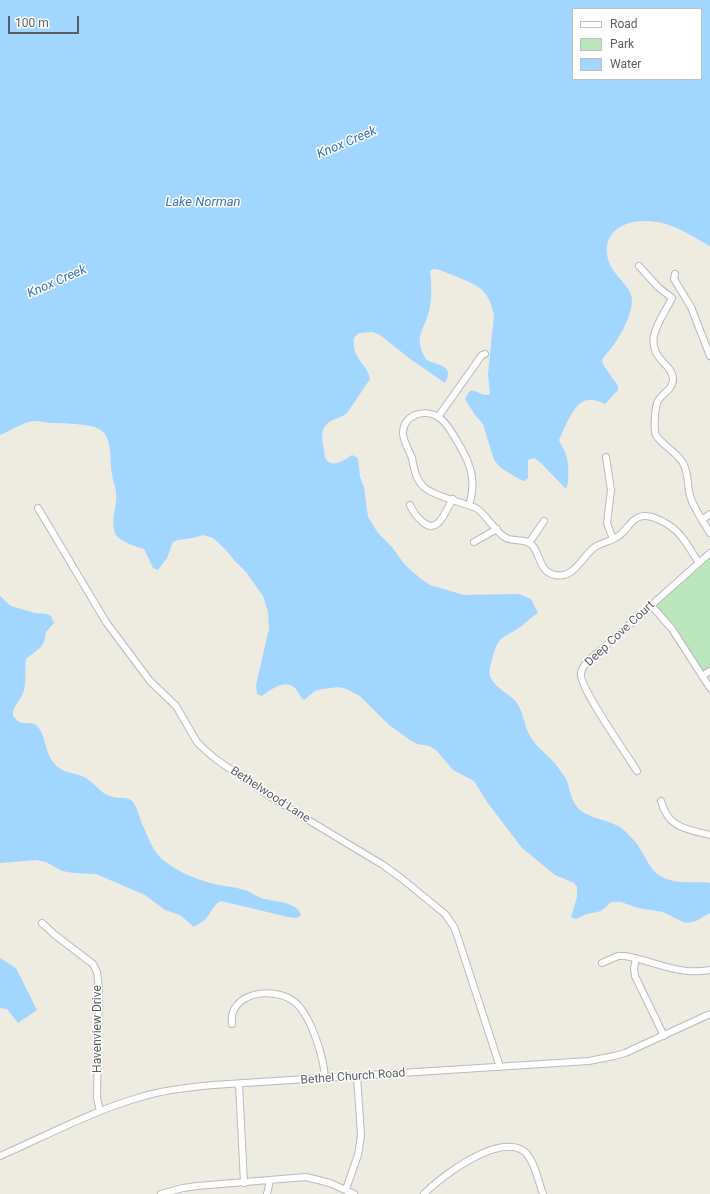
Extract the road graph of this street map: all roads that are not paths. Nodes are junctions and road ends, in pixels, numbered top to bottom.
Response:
1 (639, 266) dead end
2 (675, 274) dead end
3 (485, 354) dead end
4 (710, 356) edge
5 (438, 417) junction
6 (606, 457) dead end
7 (453, 500) junction
8 (410, 505) dead end
9 (469, 505) junction
10 (38, 508) dead end
11 (710, 514) edge
12 (544, 520) dead end
13 (702, 520) junction
14 (497, 529) junction
15 (710, 533) edge
16 (613, 539) junction
17 (474, 542) dead end
18 (529, 543) junction
19 (710, 553) edge
20 (699, 563) junction
21 (651, 605) junction
22 (710, 671) edge
23 (702, 676) junction
24 (710, 688) edge
25 (637, 771) dead end
26 (661, 801) dead end
27 (710, 835) edge
28 (42, 923) dead end
29 (636, 958) junction
30 (602, 963) dead end
31 (710, 970) edge
32 (710, 1014) edge
33 (232, 1024) dead end
34 (664, 1036) junction
35 (500, 1067) junction
36 (358, 1076) junction
37 (325, 1078) junction
38 (240, 1084) junction
39 (100, 1111) junction
40 (0, 1148) edge
41 (2, 1155) edge
42 (270, 1181) junction
43 (244, 1183) junction
44 (346, 1189) junction
45 (161, 1194) edge
46 (267, 1194) edge
47 (354, 1194) edge
48 (424, 1194) edge
49 (544, 1194) edge

1 - 13 street
2 - 4 street
3 - 5 street
5 - 7 street
5 - 9 street
6 - 16 street
7 - 8 street
7 - 9 street
9 - 14 street
10 - 35 street, Bethelwood Lane
11 - 13 street
12 - 18 street
13 - 15 street
14 - 17 street
14 - 18 street
16 - 18 street
16 - 20 street
19 - 20 street, Deep Cove Court
20 - 21 street, Deep Cove Court
21 - 23 street
21 - 25 street, Deep Cove Court
22 - 23 street
23 - 24 street
26 - 27 street
28 - 39 street, Havenview Drive
29 - 30 street
29 - 31 street
29 - 34 street
32 - 34 street, Bethel Church Road
33 - 37 street
34 - 35 street, Bethel Church Road
35 - 36 street, Bethel Church Road
36 - 37 street, Bethel Church Road
36 - 44 street
37 - 38 street, Bethel Church Road
38 - 39 street, Bethel Church Road
38 - 43 street
39 - 41 street, Bethel Church Road
40 - 41 street
42 - 43 street
42 - 44 street
42 - 46 street
43 - 45 street
44 - 47 street
48 - 49 street

